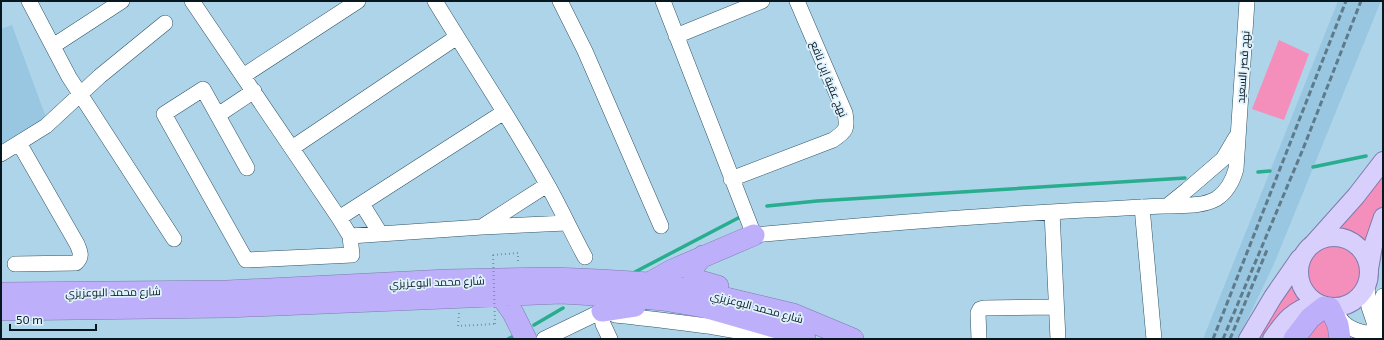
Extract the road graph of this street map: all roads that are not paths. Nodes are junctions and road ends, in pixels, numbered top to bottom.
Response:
1 (29, 1) edge
2 (122, 1) edge
3 (358, 1) edge
4 (435, 1) edge
5 (560, 1) edge
6 (663, 1) edge
7 (762, 1) edge
8 (797, 1) edge
9 (1247, 1) edge
10 (196, 2) edge
11 (165, 23) dead end
12 (676, 36) junction
13 (457, 38) junction
14 (53, 46) junction
15 (243, 76) junction
16 (254, 91) junction
17 (80, 95) junction
18 (504, 112) junction
19 (218, 115) junction
20 (1239, 133) junction
21 (19, 143) junction
22 (292, 148) junction
23 (1, 154) edge
24 (1383, 161) edge
25 (246, 168) dead end
26 (731, 179) junction
27 (547, 185) junction
28 (362, 204) junction
29 (1167, 206) junction
30 (1142, 207) junction
31 (1052, 212) junction
32 (1383, 217) edge
33 (339, 218) junction
34 (566, 222) junction
35 (661, 226) dead end
36 (482, 227) junction
37 (380, 233) junction
38 (754, 235) junction
39 (350, 236) junction
40 (174, 239) dead end
41 (1309, 247) junction
42 (703, 256) junction
43 (585, 257) dead end
44 (15, 264) dead end
45 (1368, 280) junction
46 (649, 283) junction
47 (501, 296) junction
48 (1383, 296) edge
49 (7, 298) edge
50 (227, 299) junction
51 (1327, 306) junction
52 (704, 307) junction
53 (1056, 307) junction
54 (600, 313) junction
55 (793, 314) junction
56 (1, 323) edge
57 (1374, 333) edge
58 (1349, 336) edge
59 (526, 339) edge
60 (546, 339) edge
61 (610, 339) edge
62 (768, 339) edge
63 (806, 339) edge
64 (853, 339) edge
65 (979, 339) edge
66 (1058, 339) edge
67 (1154, 339) edge
68 (1248, 339) edge
69 (1272, 339) edge
70 (1294, 339) edge

1 - 14 street
2 - 14 street
3 - 15 street
4 - 13 street
5 - 35 street
6 - 12 street
7 - 12 street
8 - 26 street, نهج عقبة إبن نافع
9 - 20 street, نهج قصر السعيد
10 - 15 street
11 - 17 street
12 - 26 street
13 - 18 street
13 - 22 street
14 - 17 street
15 - 16 street
16 - 19 street
16 - 22 street
17 - 21 street
17 - 40 street
18 - 27 street
18 - 28 street
19 - 25 street
19 - 39 street
20 - 29 street
20 - 29 street, نهج قصر السعيد
21 - 23 street
21 - 44 street
22 - 33 street
24 - 41 main road
26 - 38 street
27 - 34 street
27 - 36 street
28 - 33 street
28 - 37 street
29 - 30 street, نهج قصر السعيد
30 - 31 street, نهج قصر السعيد
30 - 67 street
31 - 38 street, نهج قصر السعيد
31 - 53 street
32 - 45 main road
33 - 39 street
34 - 36 street
34 - 43 street
36 - 37 street
37 - 39 street
38 - 42 highway
41 - 45 main road
41 - 51 main road
41 - 68 main road
42 - 46 highway
42 - 55 highway
45 - 51 main road
45 - 57 street
46 - 50 highway, شارع محمد البوعزيزي
46 - 55 highway, شارع محمد البوعزيزي
47 - 50 highway, شارع محمد البوعزيزي
47 - 52 highway, شارع محمد البوعزيزي
47 - 59 highway
48 - 57 street
49 - 50 highway, شارع محمد البوعزيزي
49 - 50 highway
50 - 56 highway
51 - 58 highway
51 - 69 main road
51 - 70 highway
52 - 54 highway
52 - 63 highway, شارع محمد البوعزيزي
53 - 65 street
53 - 66 street
54 - 60 street
54 - 61 street
54 - 62 street
55 - 64 highway, شارع محمد البوعزيزي
57 - 58 street

